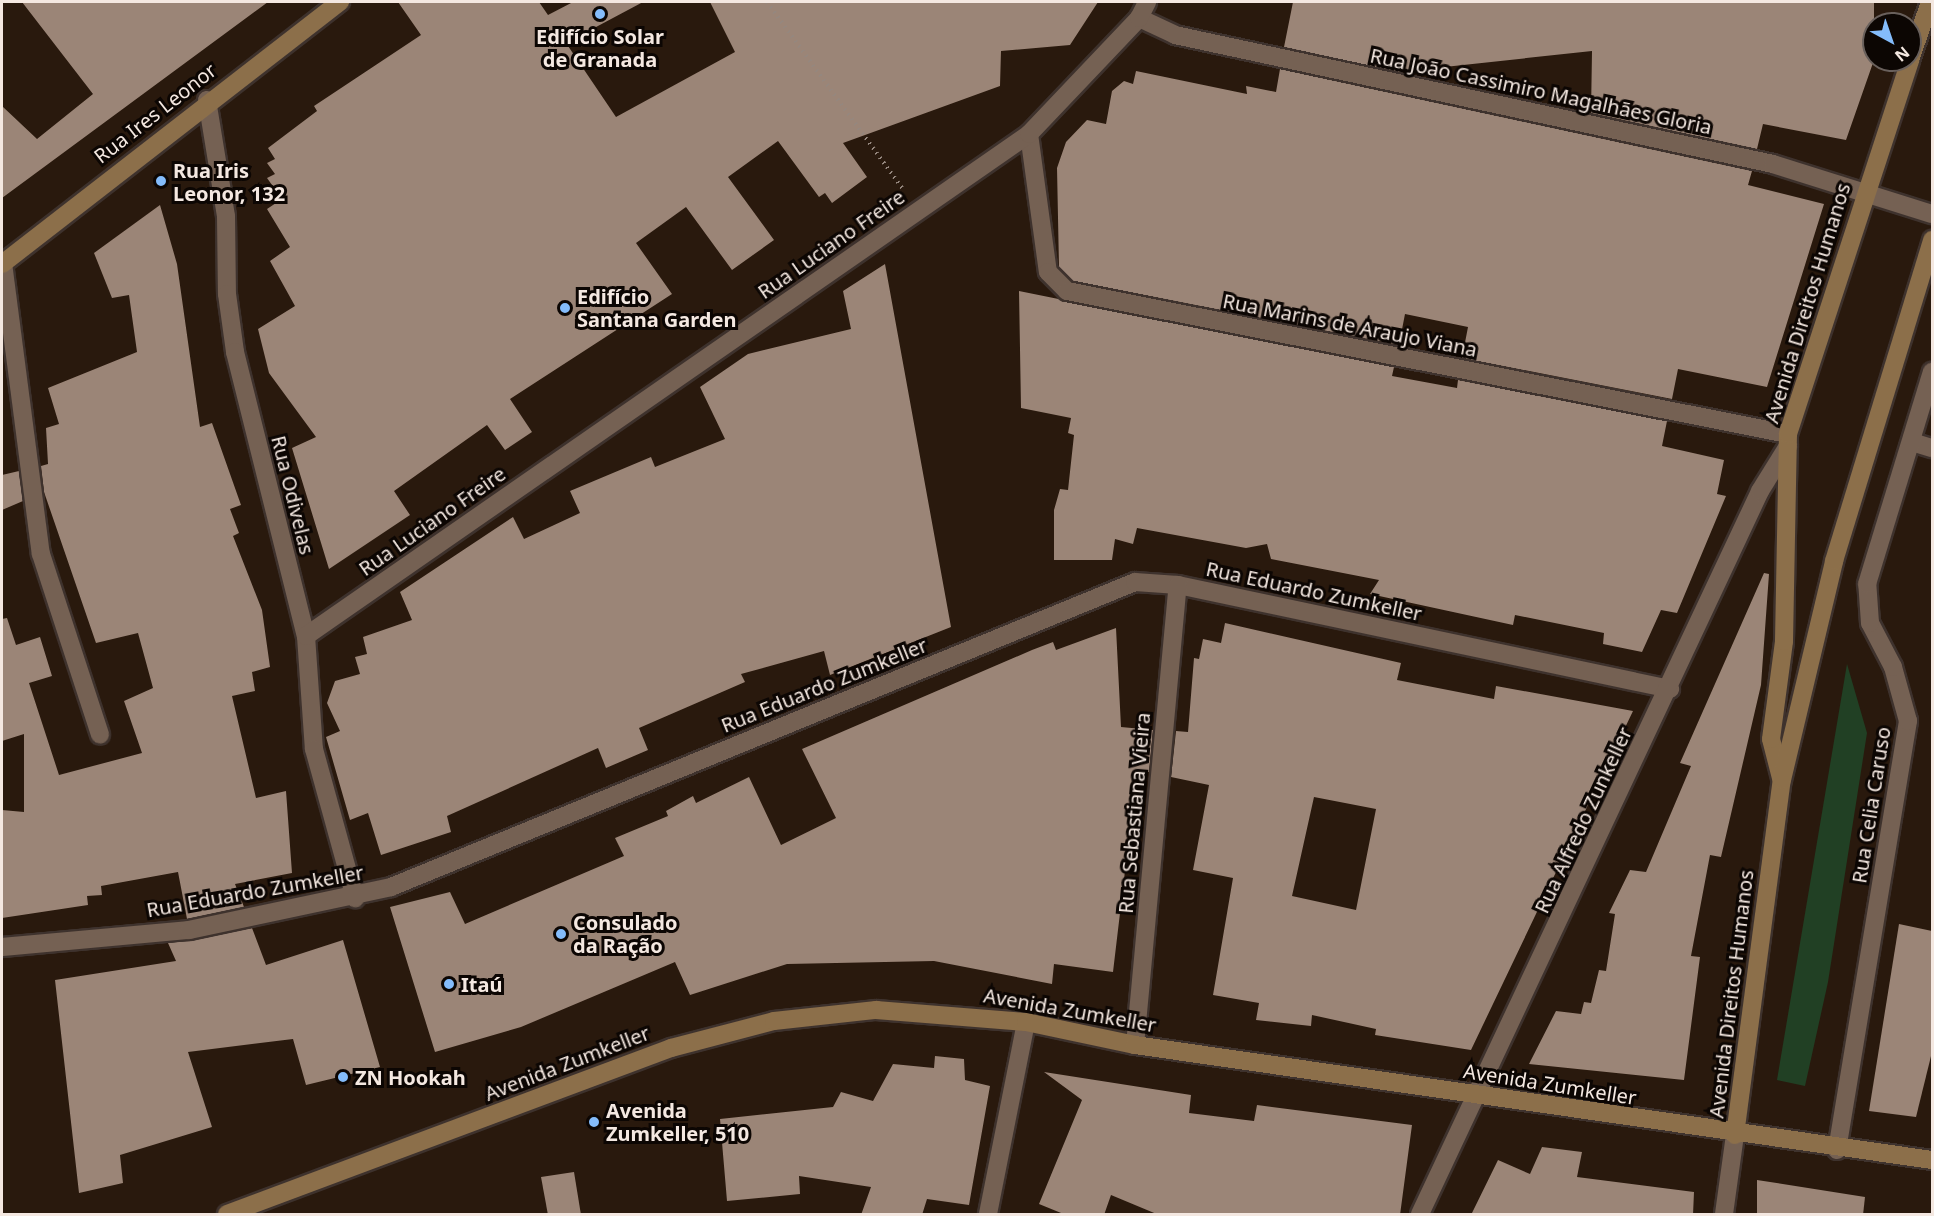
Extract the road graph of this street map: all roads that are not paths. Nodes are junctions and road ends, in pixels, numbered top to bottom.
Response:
1 (340, 2) edge
2 (1930, 2) edge
3 (1143, 10) edge
4 (1922, 25) edge
5 (1906, 72) edge
6 (207, 100) junction
7 (1029, 134) junction
8 (1864, 192) junction
9 (1932, 214) edge
10 (1932, 240) edge
11 (2, 264) edge
12 (1932, 372) edge
13 (1788, 440) junction
14 (1911, 442) junction
15 (1932, 448) edge
16 (1178, 585) junction
17 (306, 636) junction
18 (1670, 689) junction
19 (100, 735) dead end
20 (1782, 780) junction
21 (356, 898) junction
22 (2, 947) edge
23 (1026, 1022) junction
24 (1135, 1045) junction
25 (1476, 1096) junction
26 (1735, 1135) junction
27 (1837, 1150) junction
28 (1932, 1160) edge
29 (227, 1215) edge
30 (988, 1215) edge
31 (1420, 1215) edge
32 (1724, 1215) edge

1 - 6 main road, Rua Ires Leonor
2 - 4 main road, Avenida Direitos Humanos
3 - 7 street, Rua Luciano Freire
3 - 8 street, Rua João Cassimiro Magalhães Gloria
5 - 8 main road, Avenida Direitos Humanos
6 - 11 main road, Rua Ires Leonor
6 - 17 street, Rua Odivelas
7 - 13 street, Rua Marins de Araujo Viana
7 - 17 street, Rua Luciano Freire
8 - 9 street, Rua João Cassimiro Magalhães Gloria
8 - 13 main road, Avenida Direitos Humanos
10 - 20 main road, Avenida Direitos Humanos
11 - 19 street
12 - 14 street, Rua Celia Caruso
13 - 18 street, Rua Alfredo Zunkeller
13 - 20 main road, Avenida Direitos Humanos
14 - 15 street
14 - 27 street, Rua Celia Caruso
16 - 18 street, Rua Eduardo Zumkeller
16 - 21 street, Rua Eduardo Zumkeller
16 - 24 street, Rua Sebastiana Vieira
17 - 21 street, Rua Odivelas
18 - 25 street, Rua Alfredo Zunkeller
20 - 26 main road, Avenida Direitos Humanos
21 - 22 street, Rua Eduardo Zumkeller
23 - 24 main road, Avenida Zumkeller
23 - 29 main road, Avenida Zumkeller
23 - 30 street
24 - 25 main road, Avenida Zumkeller
25 - 26 main road, Avenida Zumkeller
25 - 31 street, Rua Alfredo Zunkeller
26 - 27 main road, Avenida Zumkeller
26 - 32 street, Avenida Direitos Humanos
27 - 28 main road, Avenida Zumkeller

